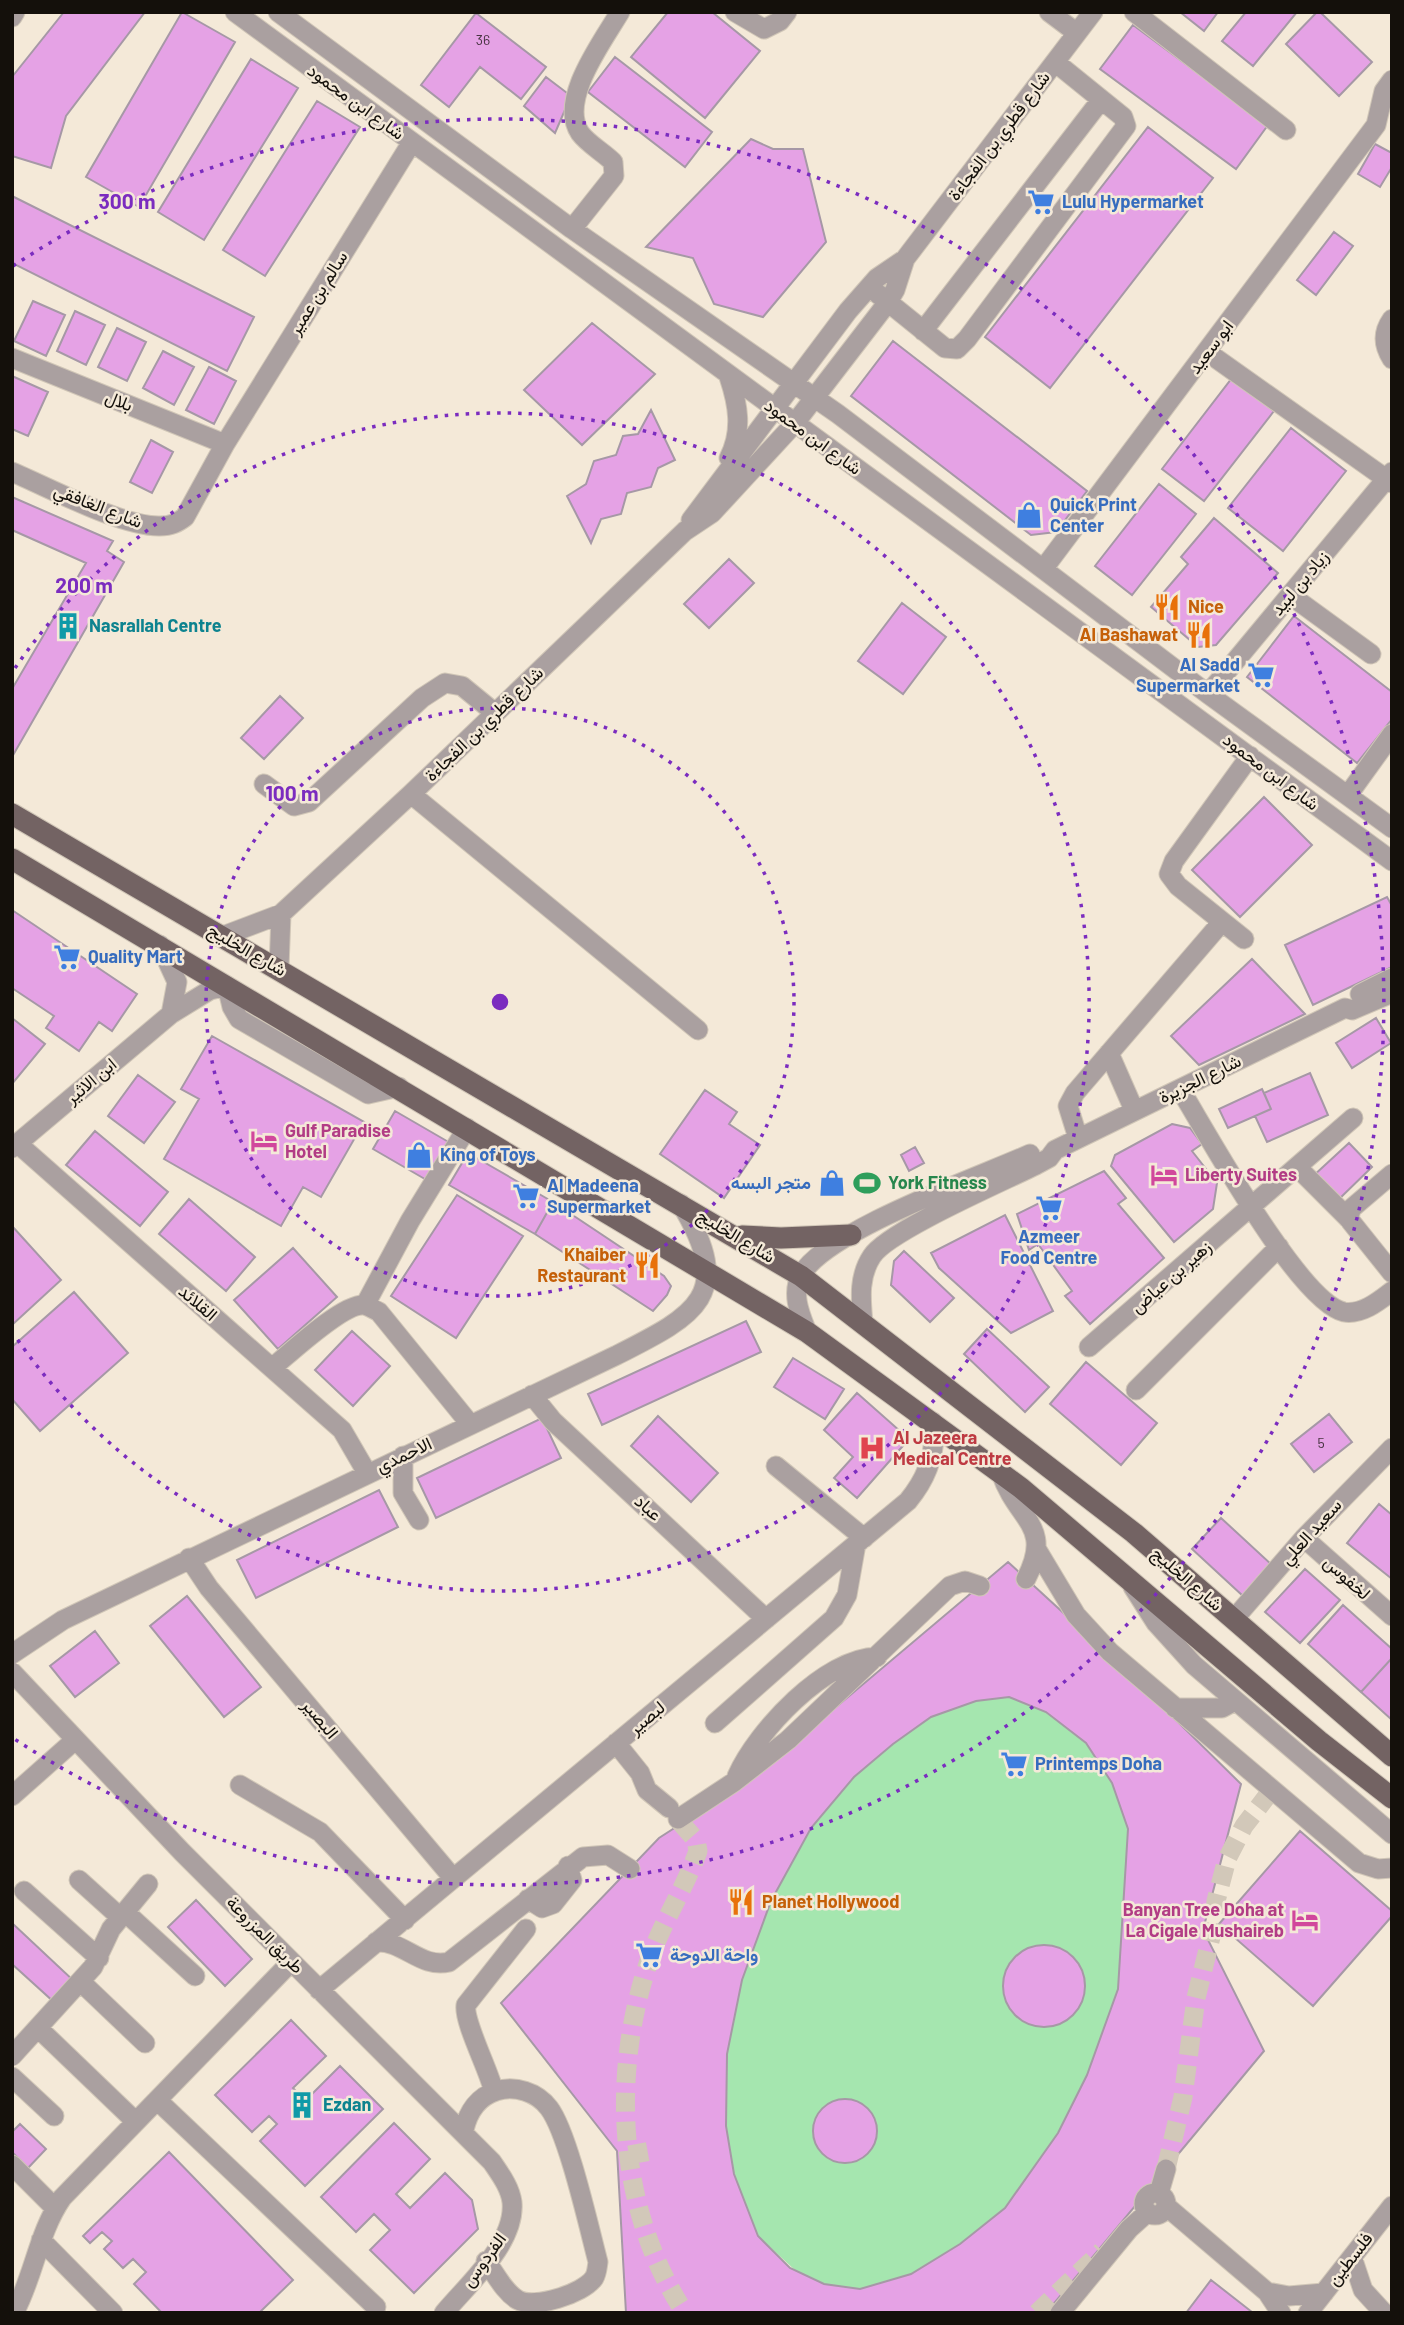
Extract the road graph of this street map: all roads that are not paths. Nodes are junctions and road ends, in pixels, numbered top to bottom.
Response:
1 (15, 12) edge
2 (235, 12) edge
3 (278, 12) edge
4 (620, 12) edge
5 (631, 12) edge
6 (735, 12) edge
7 (787, 12) edge
8 (1049, 12) edge
9 (1093, 12) edge
10 (1134, 12) edge
11 (12, 17) edge
12 (1077, 33) junction
13 (606, 37) junction
14 (1055, 62) junction
15 (1392, 80) edge
16 (1101, 100) junction
17 (1286, 130) dead end
18 (412, 142) junction
19 (572, 229) junction
20 (905, 259) junction
21 (869, 286) junction
22 (888, 302) junction
23 (1392, 319) edge
24 (923, 331) junction
25 (1207, 352) junction
26 (12, 358) edge
27 (1392, 359) edge
28 (729, 377) junction
29 (795, 383) junction
30 (815, 398) junction
31 (775, 409) junction
32 (795, 423) junction
33 (225, 444) junction
34 (12, 472) edge
35 (1390, 478) edge
36 (708, 496) junction
37 (685, 531) junction
38 (1044, 568) junction
39 (1290, 595) junction
40 (1371, 654) dead end
41 (1208, 694) junction
42 (495, 713) junction
43 (1392, 734) edge
44 (1250, 756) junction
45 (264, 784) dead end
46 (411, 794) junction
47 (1348, 795) junction
48 (12, 814) edge
49 (1392, 828) edge
50 (12, 859) edge
51 (1392, 862) edge
52 (281, 914) junction
53 (1221, 923) junction
54 (223, 936) junction
55 (1244, 939) dead end
56 (160, 946) junction
57 (279, 968) junction
58 (1392, 978) edge
59 (227, 986) junction
60 (1392, 993) edge
61 (1345, 1008) junction
62 (171, 1014) junction
63 (698, 1030) dead end
64 (1109, 1053) junction
65 (1180, 1089) junction
66 (1134, 1110) junction
67 (1353, 1118) dead end
68 (467, 1128) junction
69 (1078, 1138) junction
70 (15, 1146) edge
71 (1055, 1150) junction
72 (1298, 1168) junction
73 (1392, 1174) edge
74 (680, 1203) junction
75 (1252, 1206) junction
76 (1348, 1218) junction
77 (735, 1235) junction
78 (851, 1235) junction
79 (1279, 1247) junction
80 (708, 1272) junction
81 (1392, 1273) edge
82 (801, 1276) junction
83 (1392, 1291) edge
84 (365, 1305) junction
85 (863, 1324) junction
86 (807, 1332) junction
87 (1089, 1348) dead end
88 (272, 1368) junction
89 (1136, 1390) dead end
90 (532, 1395) junction
91 (933, 1422) junction
92 (470, 1424) junction
93 (1392, 1448) edge
94 (403, 1456) junction
95 (776, 1466) dead end
96 (367, 1473) junction
97 (1001, 1473) junction
98 (403, 1493) junction
99 (419, 1520) dead end
100 (1304, 1538) junction
101 (860, 1541) junction
102 (1037, 1550) junction
103 (190, 1559) junction
104 (1125, 1574) junction
105 (1026, 1579) dead end
106 (980, 1586) dead end
107 (1392, 1616) edge
108 (765, 1619) junction
109 (1234, 1619) junction
110 (12, 1654) edge
111 (12, 1672) edge
112 (1226, 1704) junction
113 (1175, 1709) junction
114 (715, 1723) dead end
115 (1200, 1731) junction
116 (75, 1740) junction
117 (616, 1744) junction
118 (1392, 1756) edge
119 (240, 1785) dead end
120 (12, 1796) edge
121 (1392, 1798) edge
122 (1392, 1834) edge
123 (1392, 1868) edge
124 (630, 1869) dead end
125 (453, 1878) junction
126 (79, 1881) dead end
127 (148, 1884) dead end
128 (24, 1891) dead end
129 (122, 1914) junction
130 (405, 1920) junction
131 (526, 1929) dead end
132 (376, 1942) junction
133 (99, 1958) junction
134 (291, 1962) junction
135 (195, 1976) dead end
136 (81, 1982) junction
137 (319, 1990) junction
138 (38, 2028) junction
139 (145, 2043) dead end
140 (12, 2056) edge
141 (12, 2077) edge
142 (494, 2092) junction
143 (157, 2100) junction
144 (54, 2116) dead end
145 (135, 2121) junction
146 (464, 2130) junction
147 (12, 2165) edge
148 (1166, 2169) tunnel mouth
149 (512, 2201) joint
150 (1392, 2206) edge
151 (1155, 2207) junction
152 (55, 2208) junction
153 (41, 2240) junction
154 (1102, 2250) tunnel mouth
155 (486, 2261) junction
156 (1349, 2261) junction
157 (1267, 2292) junction
158 (1324, 2292) junction
159 (376, 2307) dead end
160 (520, 2307) edge
161 (14, 2313) edge
162 (113, 2313) edge
163 (444, 2313) edge
164 (1060, 2313) edge
165 (1281, 2313) edge
166 (1308, 2313) edge
167 (1384, 2313) edge

1 - 11 street
2 - 18 street, شارع ابن محمود
3 - 19 street, شارع ابن محمود
4 - 13 street
5 - 13 street
6 - 7 street
8 - 12 street
9 - 12 street, شارع قطري بن الفجاءة
10 - 17 street
12 - 14 street, شارع قطري بن الفجاءة
13 - 19 street
14 - 16 street
14 - 20 street, شارع قطري بن الفجاءة
15 - 25 street, ابو سعيد
16 - 24 street
16 - 24 street
18 - 28 street, شارع ابن محمود
18 - 33 street, سالم بن عمير
19 - 29 street, شارع ابن محمود
20 - 21 street, شارع قطري بن الفجاءة
20 - 22 street, شارع قطري بن الفجاءة
21 - 22 street
21 - 29 street, شارع قطري بن الفجاءة
22 - 24 street
22 - 30 street, شارع قطري بن الفجاءة
23 - 27 street
25 - 35 street
25 - 38 street, ابو سعيد
26 - 33 street, بلال
28 - 31 street, شارع ابن محمود
28 - 36 street
29 - 30 street, شارع ابن محمود
29 - 31 street, شارع قطري بن الفجاءة
30 - 32 street, شارع قطري بن الفجاءة
30 - 38 street, شارع ابن محمود
31 - 32 street, شارع ابن محمود
31 - 36 street, شارع قطري بن الفجاءة
32 - 37 street, شارع قطري بن الفجاءة
32 - 44 street, شارع ابن محمود
33 - 34 street, شارع الغافقي
35 - 39 street, زياد بن لبيد
36 - 37 street, شارع قطري بن الفجاءة
37 - 42 street, شارع قطري بن الفجاءة
38 - 41 street, شارع ابن محمود
39 - 40 street
39 - 41 street, زياد بن لبيد
41 - 47 street, شارع ابن محمود
42 - 45 street
42 - 46 street, شارع قطري بن الفجاءة
43 - 47 street
44 - 51 street, شارع ابن محمود
44 - 53 street
46 - 52 street, شارع قطري بن الفجاءة
46 - 63 street
47 - 49 street, شارع ابن محمود
48 - 54 main road, شارع الخليج
50 - 56 main road, شارع الخليج
52 - 54 street, شارع قطري بن الفجاءة
52 - 57 street
53 - 55 street
53 - 64 street
54 - 57 main road, شارع الخليج
56 - 59 main road, شارع الخليج
56 - 62 street
57 - 74 main road, شارع الخليج
58 - 61 street, شارع الجزيرة
59 - 62 street, ابن الاثير
59 - 68 main road, شارع الخليج
60 - 61 street, شارع الجزيرة
61 - 65 street, شارع الجزيرة
62 - 70 street, ابن الاثير
64 - 66 street
64 - 69 street
65 - 66 street, شارع الجزيرة
65 - 75 street
66 - 69 street, شارع الجزيرة
67 - 72 street, زهير بن عياض
68 - 80 main road, شارع الخليج
68 - 84 street
69 - 71 street, شارع الجزيرة
70 - 88 street, القلائد
71 - 78 street, شارع الجزيرة
71 - 85 street, شارع الجزيرة
72 - 75 street, زهير بن عياض
72 - 76 street
73 - 76 street
74 - 77 main road, شارع الخليج
74 - 80 street
75 - 79 street
75 - 87 street, زهير بن عياض
76 - 81 street
77 - 78 main road
77 - 82 main road, شارع الخليج
78 - 82 street, شارع الجزيرة
79 - 83 street
79 - 89 street
80 - 86 main road, شارع الخليج
80 - 90 street, الاحمدي
82 - 85 main road, شارع الخليج
82 - 86 street
84 - 88 street
84 - 92 street
85 - 109 main road, شارع الخليج
86 - 91 main road, شارع الخليج
88 - 96 street, القلائد
90 - 92 street, الاحمدي
90 - 108 street, عباد
91 - 97 main road, شارع الخليج
91 - 101 street, لبصير
92 - 94 street, الاحمدي
93 - 100 street, سعيد العلي
94 - 96 street, الاحمدي
94 - 98 street
95 - 101 street
96 - 98 street
96 - 103 street, الاحمدي
97 - 102 street
97 - 104 main road, شارع الخليج
98 - 99 street
100 - 107 street, لخفوس
100 - 109 street, سعيد العلي
101 - 108 street, لبصير
101 - 114 street
102 - 105 street
102 - 113 street
103 - 110 street, الاحمدي
103 - 125 street, البصير
104 - 112 street, شارع الخليج
104 - 121 main road, شارع الخليج
106 - 117 street
108 - 117 street, لبصير
109 - 118 main road, شارع الخليج
111 - 116 street, طريق المزروعة
112 - 113 street
112 - 115 street
112 - 122 street, شارع الخليج
113 - 115 street
115 - 123 street
116 - 120 street
116 - 134 street, طريق المزروعة
117 - 125 street, لبصير
119 - 130 street
124 - 132 street
125 - 130 street, لبصير
126 - 129 street
127 - 129 street
128 - 133 street
129 - 133 street
129 - 135 street
130 - 132 street, لبصير
131 - 142 street
132 - 137 street, لبصير
133 - 136 street
134 - 137 street, طريق المزروعة
134 - 143 street
136 - 138 street
136 - 139 street
137 - 146 street, طريق المزروعة
138 - 140 street
138 - 145 street
141 - 144 street
142 - 146 street
142 - 160 street
143 - 145 street
143 - 159 street
145 - 152 street
146 - 149 street, طريق المزروعة
147 - 152 street
148 - 151 street
149 - 155 street, الفردوس
150 - 156 street, فلسطين
151 - 154 street
151 - 157 street
151 - 164 street
152 - 153 street
153 - 161 street
153 - 162 street
155 - 160 street
155 - 163 street, الفردوس
156 - 158 street, فلسطين
156 - 167 street
157 - 158 street
157 - 165 street
158 - 166 street, فلسطين

